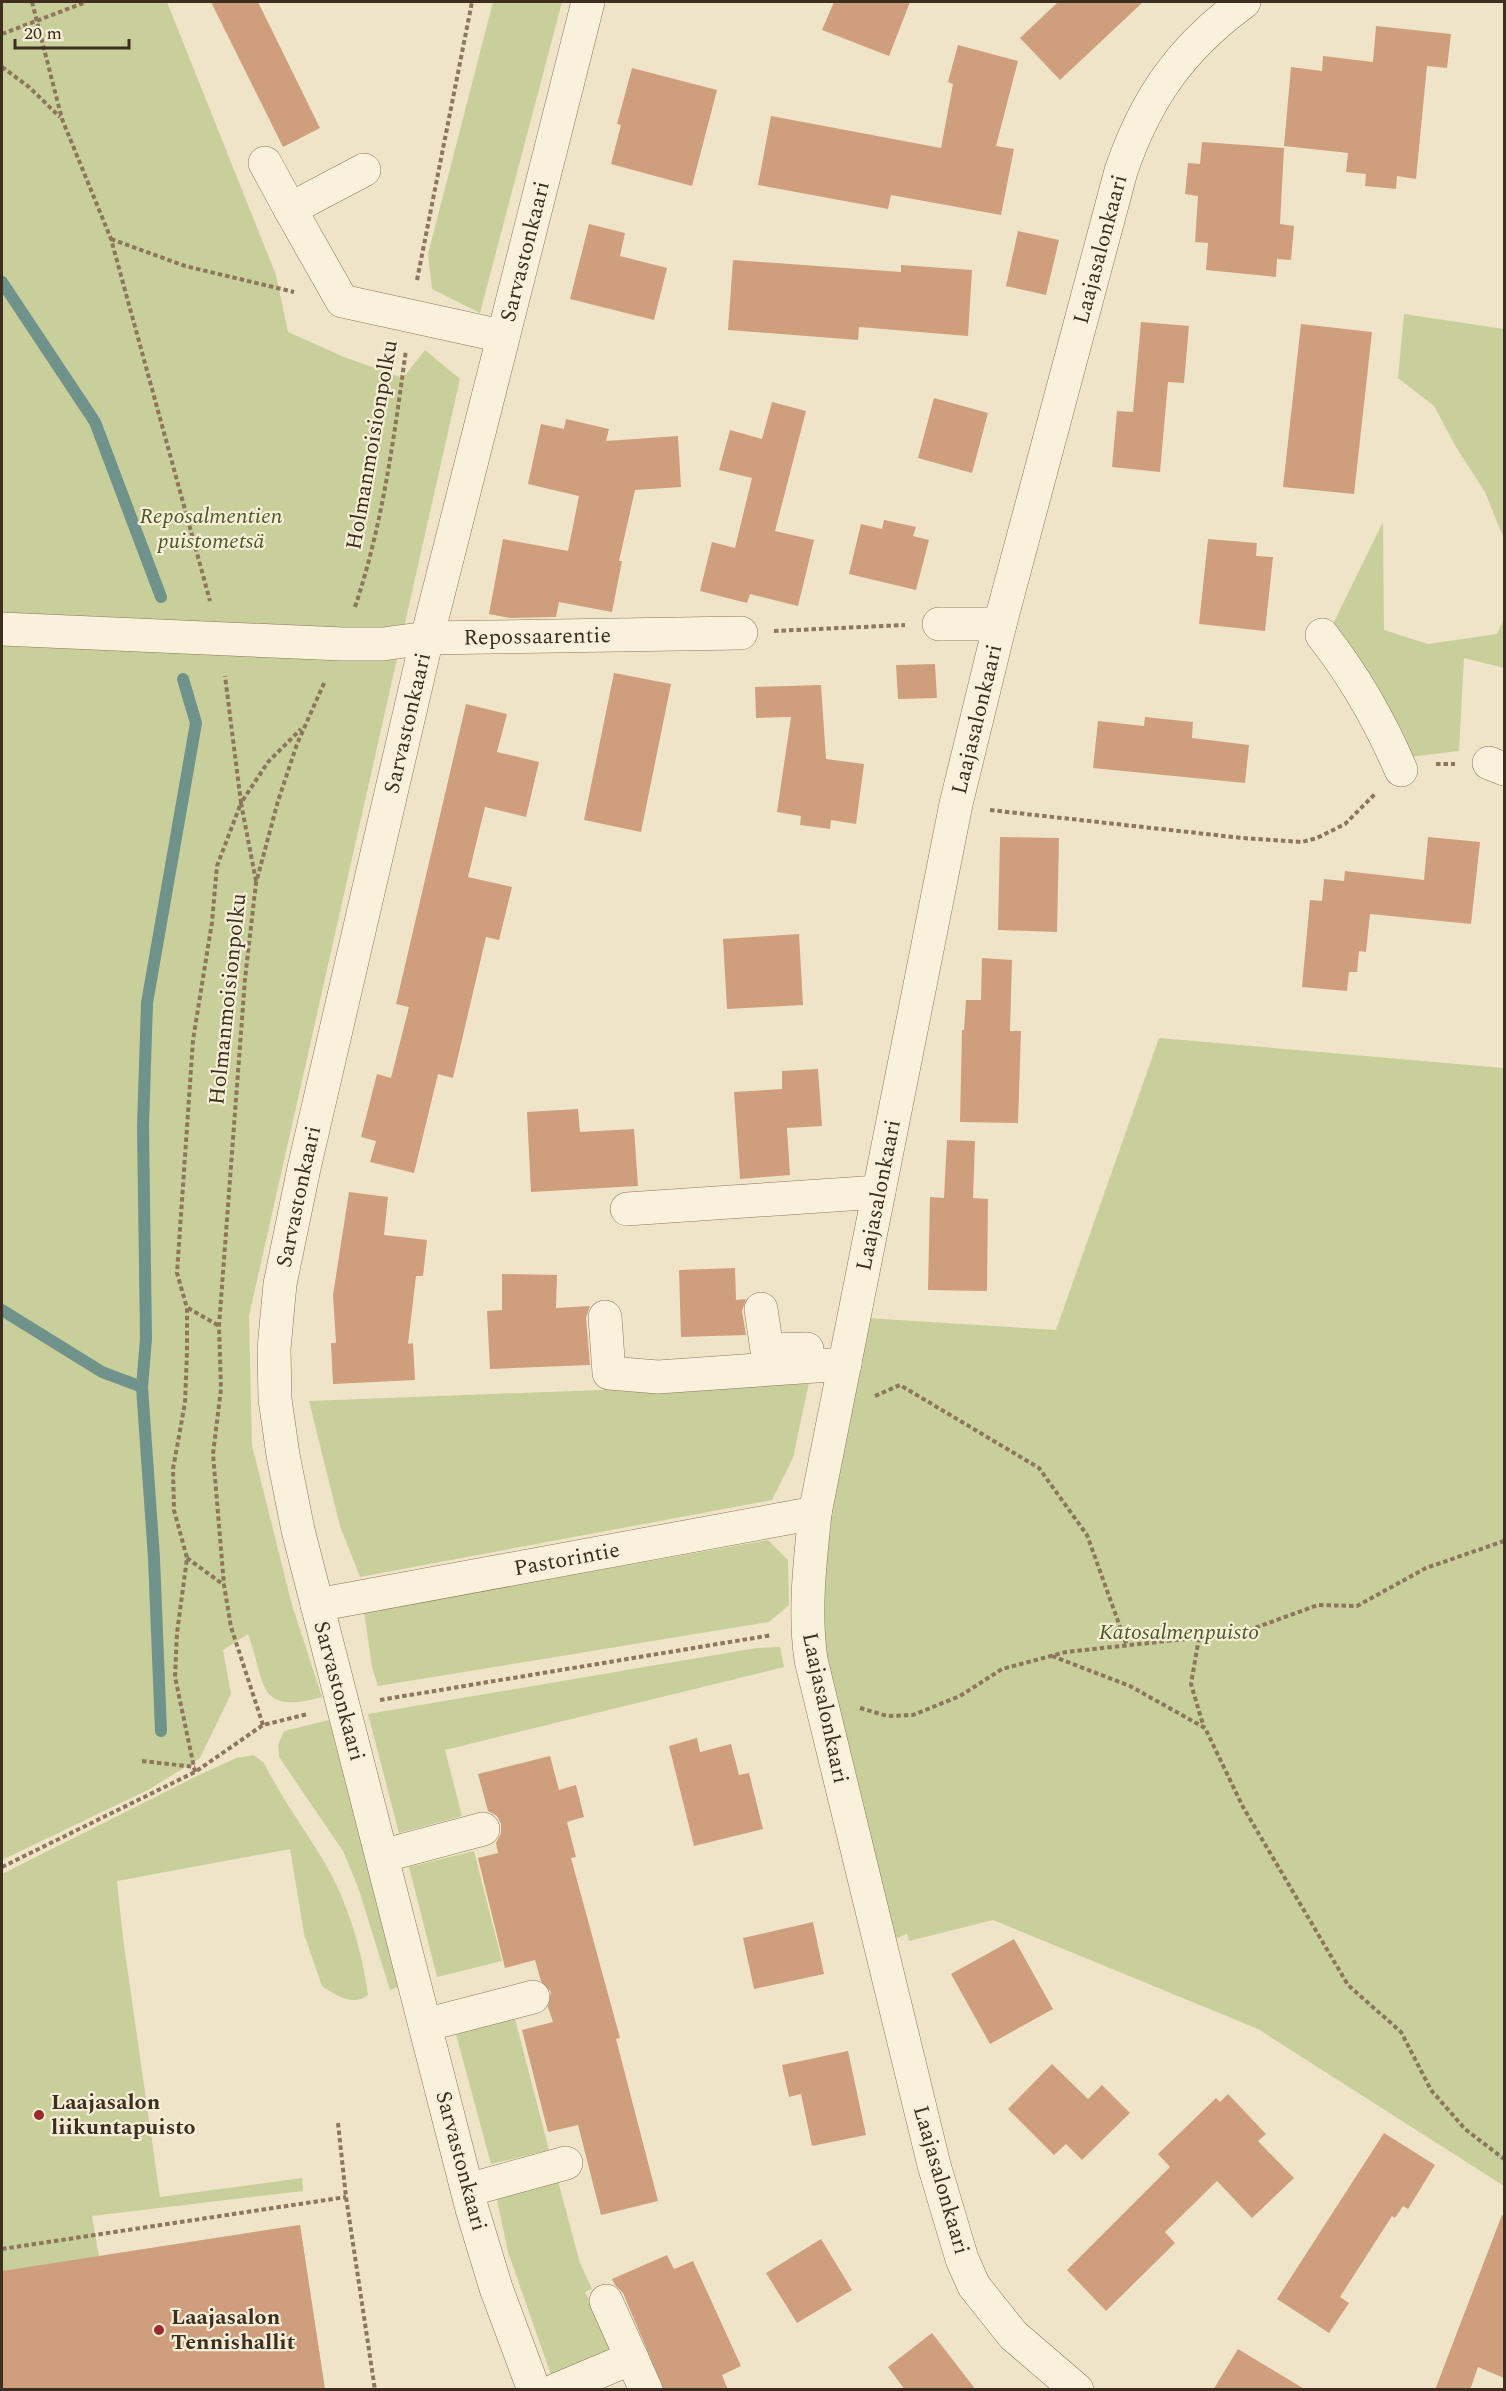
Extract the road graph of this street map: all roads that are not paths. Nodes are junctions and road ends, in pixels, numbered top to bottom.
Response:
1 (588, 2) edge
2 (1244, 2) edge
3 (265, 162) dead end
4 (364, 170) dead end
5 (290, 209) junction
6 (502, 336) junction
7 (939, 624) road end
8 (1000, 624) junction
9 (2, 629) edge
10 (741, 633) road end
11 (1322, 635) dead end
12 (427, 638) junction
13 (1401, 770) dead end
14 (879, 1192) junction
15 (627, 1209) dead end
16 (761, 1309) dead end
17 (605, 1317) dead end
18 (846, 1356) junction
19 (815, 1513) junction
20 (317, 1605) junction
21 (483, 1829) dead end
22 (382, 1856) junction
23 (533, 1997) dead end
24 (425, 2025) junction
25 (566, 2163) dead end
26 (468, 2190) junction
27 (606, 2301) dead end
28 (632, 2358) junction
29 (534, 2390) edge
30 (556, 2390) edge
31 (646, 2390) edge
32 (1077, 2390) edge

1 - 6 street, Sarvastonkaari
2 - 8 street, Laajasalonkaari
3 - 5 street
4 - 5 street
5 - 6 street
6 - 12 street, Sarvastonkaari
7 - 8 street
8 - 14 street, Laajasalonkaari
9 - 12 street, Repossaarentie
10 - 12 street, Repossaarentie
11 - 13 street
12 - 20 street, Sarvastonkaari
14 - 15 street
14 - 18 street, Laajasalonkaari
16 - 18 street
17 - 18 street
18 - 19 street, Laajasalonkaari
19 - 20 street, Pastorintie
19 - 32 street, Laajasalonkaari
20 - 22 street, Sarvastonkaari
21 - 22 street
22 - 24 street, Sarvastonkaari
23 - 24 street
24 - 26 street, Sarvastonkaari
25 - 26 street
26 - 29 street, Sarvastonkaari
27 - 28 street
28 - 30 street
28 - 31 street

